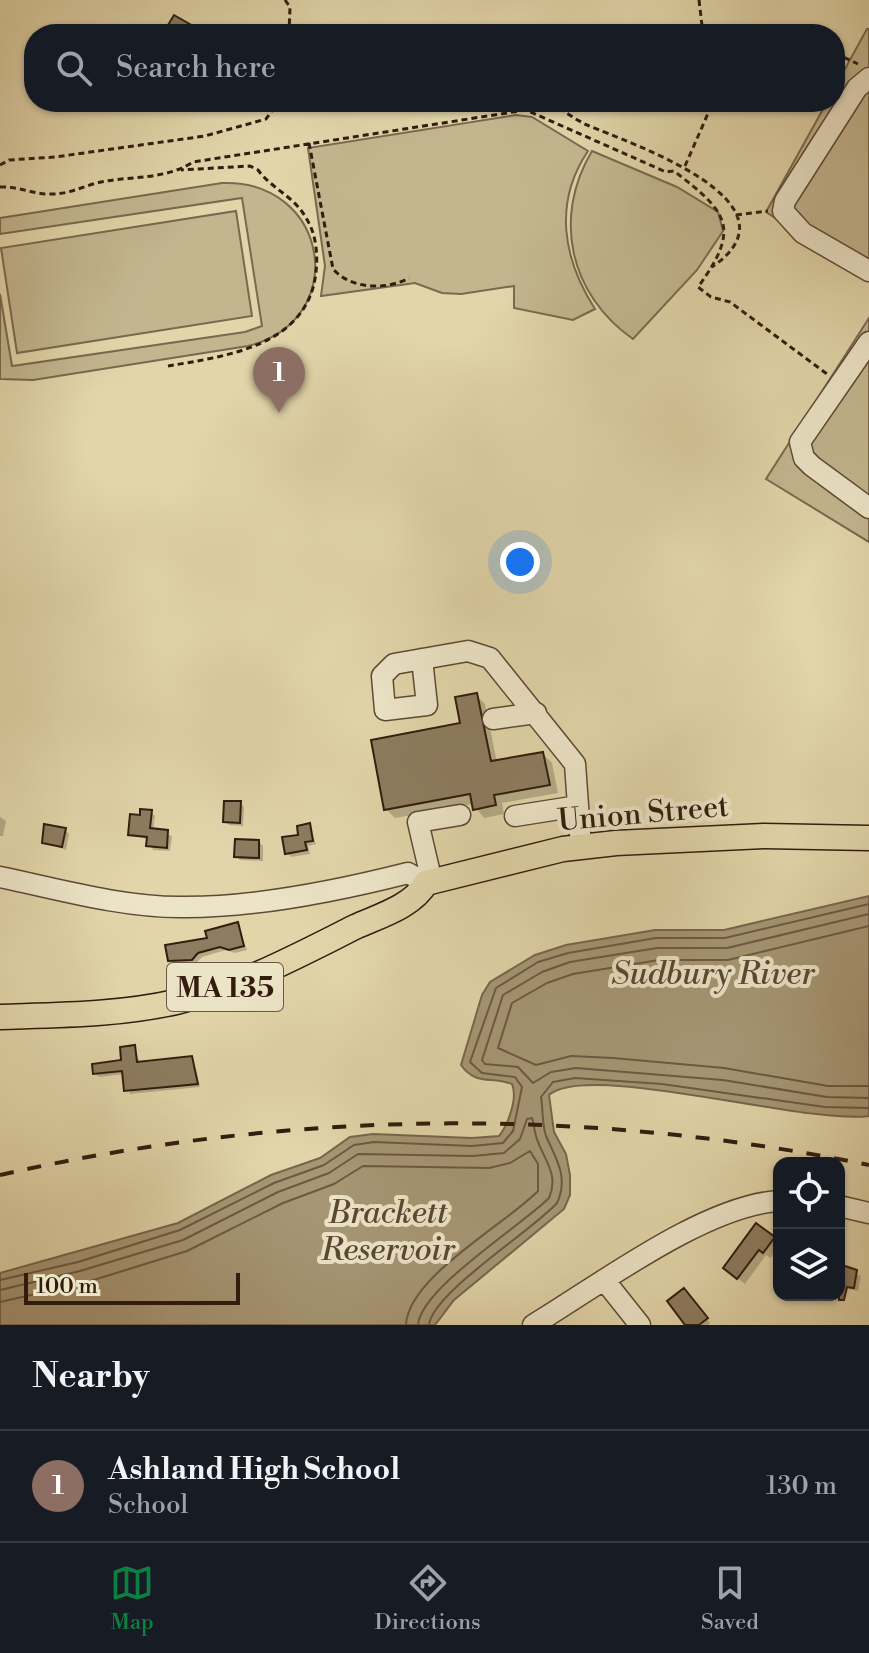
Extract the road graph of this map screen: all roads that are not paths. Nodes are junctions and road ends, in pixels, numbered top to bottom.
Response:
1 (869, 78) edge
2 (845, 106) edge
3 (841, 112) edge
4 (869, 271) edge
5 (869, 342) edge
6 (869, 508) edge
7 (422, 659) dead end
8 (536, 713) junction
9 (493, 719) dead end
10 (578, 806) junction
11 (460, 815) dead end
12 (515, 816) dead end
13 (869, 838) edge
14 (581, 847) junction
15 (0, 877) edge
16 (429, 882) junction
17 (0, 1017) edge
18 (773, 1201) edge
19 (845, 1207) edge
20 (869, 1213) edge
21 (605, 1281) junction
22 (533, 1325) edge
23 (640, 1325) edge

1 - 2 street
3 - 4 street
5 - 6 street
7 - 8 street
8 - 9 street
8 - 10 street
10 - 12 street
10 - 14 street
11 - 16 street
13 - 14 main road, Union Street / MA 135
14 - 16 main road, Union Street / MA 135
15 - 16 street
16 - 17 main road, MA 135
18 - 21 street
19 - 20 street
21 - 22 street
21 - 23 street

